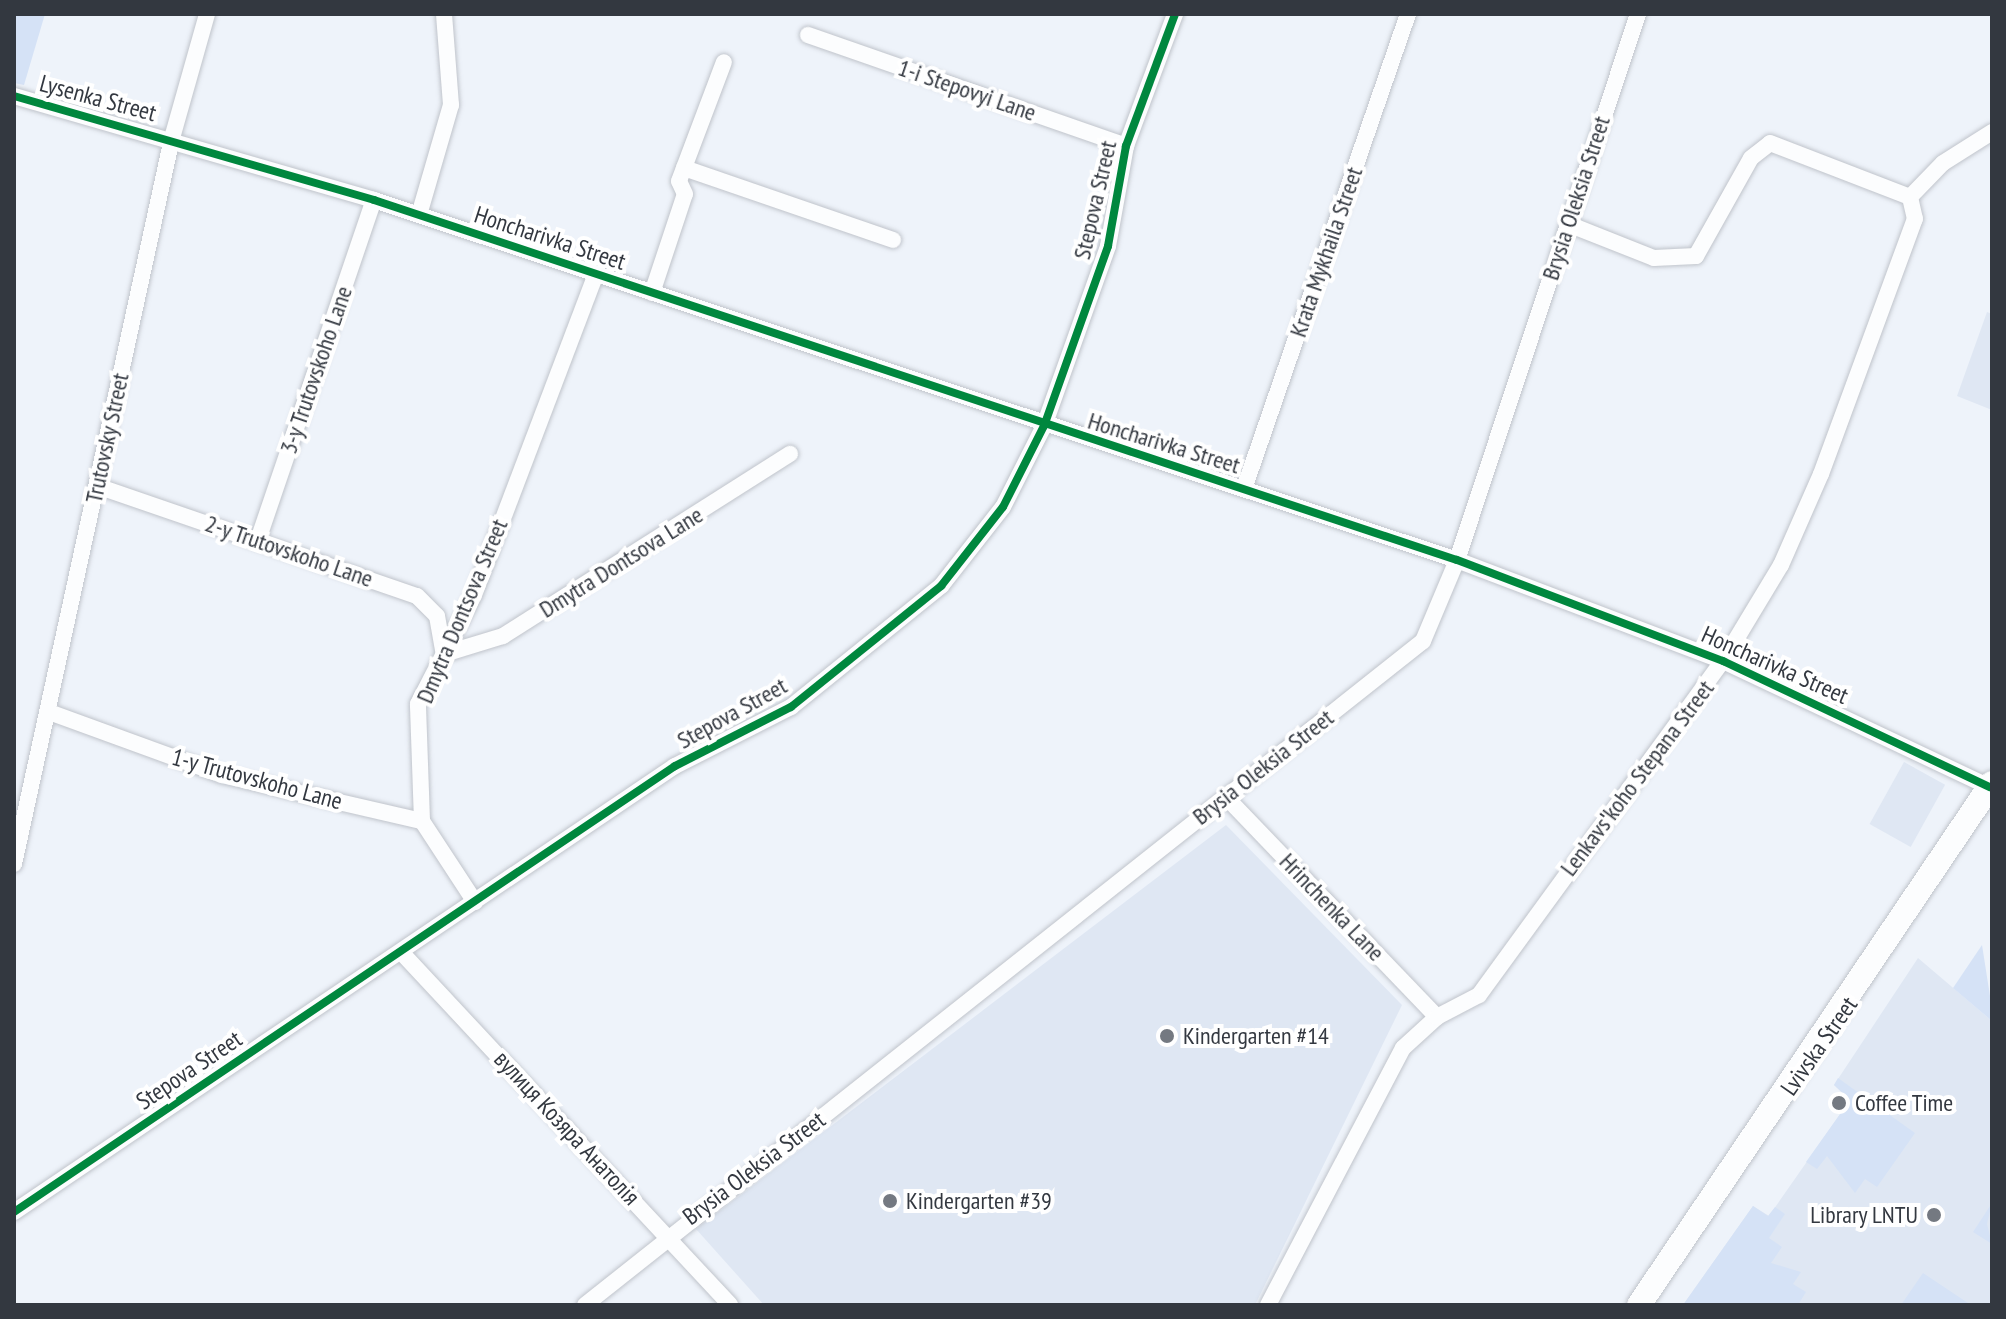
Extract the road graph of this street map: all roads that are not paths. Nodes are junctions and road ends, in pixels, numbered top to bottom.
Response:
1 (207, 14) edge
2 (444, 14) edge
3 (1175, 14) edge
4 (1408, 14) edge
5 (1638, 14) edge
6 (808, 35) dead end
7 (724, 62) dead end
8 (14, 96) edge
9 (1992, 132) edge
10 (172, 138) junction
11 (1126, 146) junction
12 (684, 168) junction
13 (1910, 197) junction
14 (374, 200) junction
15 (419, 215) junction
16 (1568, 224) junction
17 (893, 240) dead end
18 (596, 273) junction
19 (652, 293) junction
20 (1044, 426) junction
21 (790, 454) dead end
22 (97, 486) junction
23 (1244, 489) junction
24 (258, 540) junction
25 (1457, 560) junction
26 (444, 654) junction
27 (1723, 661) junction
28 (49, 712) junction
29 (1991, 785) edge
30 (1226, 797) junction
31 (422, 821) junction
32 (14, 864) edge
33 (475, 902) junction
34 (402, 953) junction
35 (1437, 1017) junction
36 (14, 1212) edge
37 (667, 1233) junction
38 (585, 1305) edge
39 (730, 1305) edge
40 (1268, 1305) edge
41 (1639, 1305) edge

1 - 10 street, Trutovsky Street
2 - 15 street
3 - 11 street, Stepova Street
4 - 23 street, Krata Mykhaila Street
5 - 16 street, Brysia Oleksia Street
6 - 11 street, 1-i Stepovyi Lane
7 - 12 street
8 - 10 street, Lysenka Street
9 - 13 street
10 - 14 street, Honcharivka Street
10 - 22 street, Trutovsky Street
11 - 20 street, Stepova Street
12 - 17 street
12 - 19 street
13 - 16 street
13 - 27 street, Lenkavsʹkoho Stepana Street
14 - 15 street, Honcharivka Street
14 - 24 street, 3-y Trutovskoho Lane
15 - 18 street, Honcharivka Street
16 - 25 street, Brysia Oleksia Street
18 - 19 street, Honcharivka Street
18 - 26 street, Dmytra Dontsova Street
19 - 20 street, Honcharivka Street
20 - 23 street, Honcharivka Street
20 - 33 street, Stepova Street
21 - 26 street, Dmytra Dontsova Lane
22 - 24 street, 2-y Trutovskoho Lane
22 - 28 street, Trutovsky Street
23 - 25 street, Honcharivka Street
24 - 26 street, 2-y Trutovskoho Lane
25 - 27 street, Honcharivka Street
25 - 30 street, Brysia Oleksia Street
26 - 31 street, Dmytra Dontsova Street
27 - 29 street, Honcharivka Street
27 - 35 street, Lenkavsʹkoho Stepana Street
28 - 31 street, 1-y Trutovskoho Lane
28 - 32 street, Trutovsky Street
29 - 41 main road, Lvivska Street
30 - 35 street, Hrinchenka Lane
30 - 37 street, Brysia Oleksia Street
31 - 33 street
33 - 34 street, Stepova Street
34 - 36 street, Stepova Street
34 - 37 street, вулиця Козяра Анатолія
35 - 40 street, Lenkavsʹkoho Stepana Street
37 - 38 street, Brysia Oleksia Street
37 - 39 street, вулиця Козяра Анатолія

